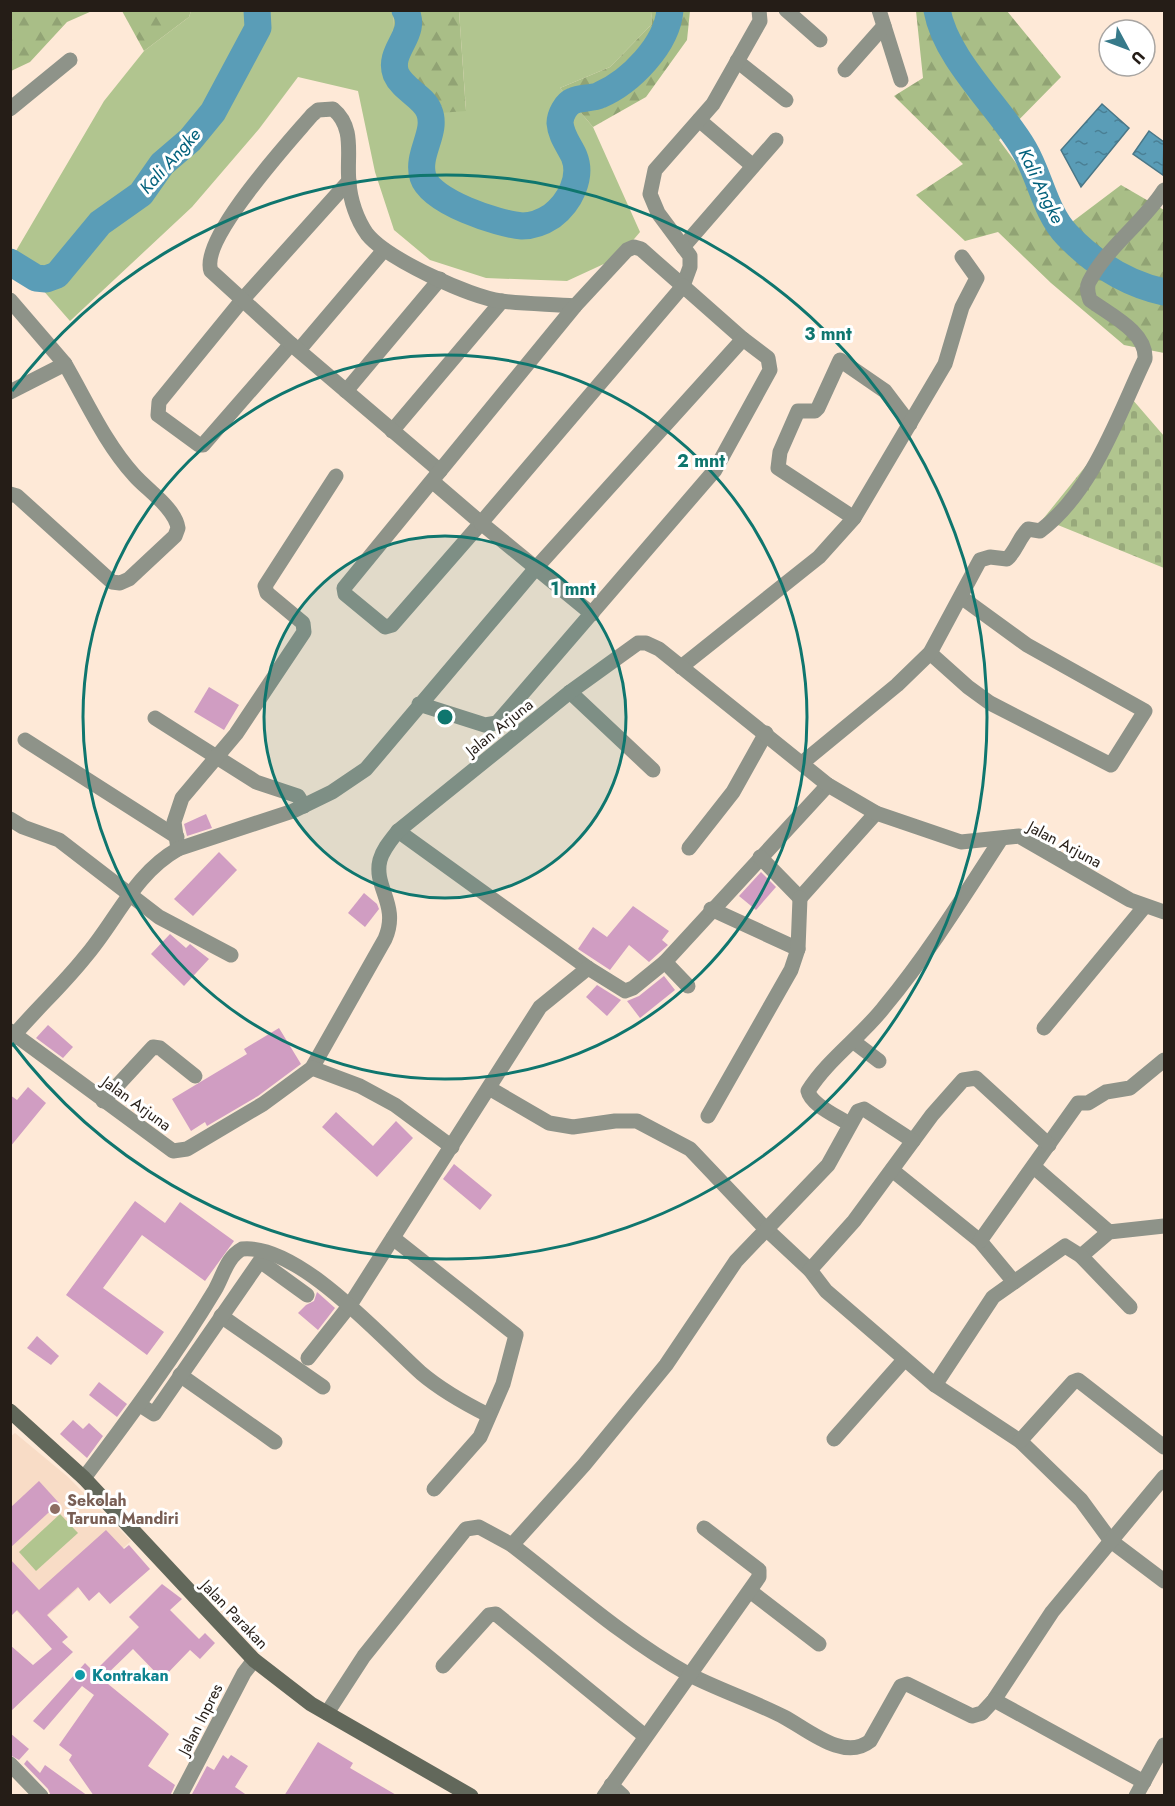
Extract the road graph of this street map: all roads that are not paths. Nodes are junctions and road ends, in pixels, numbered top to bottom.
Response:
1 (759, 10) edge
2 (786, 10) edge
3 (879, 10) edge
4 (884, 26) junction
5 (820, 40) dead end
6 (70, 60) dead end
7 (737, 61) junction
8 (845, 70) dead end
9 (901, 80) dead end
10 (786, 100) dead end
11 (10, 109) edge
12 (699, 120) junction
13 (776, 140) dead end
14 (753, 166) junction
15 (349, 182) junction
16 (1164, 190) edge
17 (683, 247) junction
18 (384, 250) junction
19 (962, 257) dead end
20 (440, 279) junction
21 (683, 286) junction
22 (243, 299) junction
23 (10, 300) edge
24 (502, 301) junction
25 (575, 306) junction
26 (743, 339) junction
27 (295, 347) junction
28 (65, 364) junction
29 (346, 391) junction
30 (10, 392) edge
31 (910, 424) junction
32 (392, 430) junction
33 (336, 476) dead end
34 (436, 476) junction
35 (10, 494) edge
36 (854, 518) junction
37 (481, 523) junction
38 (536, 568) junction
39 (961, 597) junction
40 (591, 614) junction
41 (930, 652) junction
42 (681, 667) junction
43 (570, 692) junction
44 (418, 704) junction
45 (155, 718) dead end
46 (766, 733) junction
47 (24, 740) dead end
48 (218, 756) junction
49 (802, 764) junction
50 (653, 770) dead end
51 (828, 785) junction
52 (304, 806) junction
53 (876, 813) junction
54 (10, 819) edge
55 (398, 831) junction
56 (1001, 840) junction
57 (178, 843) junction
58 (689, 848) dead end
59 (760, 857) junction
60 (128, 895) junction
61 (800, 898) junction
62 (1145, 906) junction
63 (711, 909) junction
64 (1164, 912) edge
65 (798, 949) junction
66 (231, 956) dead end
67 (665, 962) junction
68 (588, 968) junction
69 (688, 986) dead end
70 (1044, 1028) dead end
71 (12, 1035) edge
72 (854, 1042) junction
73 (1164, 1060) edge
74 (879, 1061) dead end
75 (312, 1068) junction
76 (195, 1076) dead end
77 (489, 1088) junction
78 (103, 1101) junction
79 (708, 1116) dead end
80 (849, 1124) junction
81 (913, 1141) junction
82 (1049, 1145) junction
83 (452, 1147) junction
84 (1034, 1167) junction
85 (892, 1170) junction
86 (1164, 1226) edge
87 (765, 1228) junction
88 (1109, 1232) junction
89 (393, 1238) junction
90 (980, 1241) junction
91 (1081, 1256) junction
92 (810, 1270) junction
93 (1014, 1282) junction
94 (307, 1295) dead end
95 (350, 1305) junction
96 (1130, 1307) dead end
97 (221, 1316) junction
98 (308, 1358) dead end
99 (904, 1360) junction
100 (180, 1375) junction
101 (935, 1385) junction
102 (323, 1387) dead end
103 (140, 1405) junction
104 (10, 1411) edge
105 (488, 1415) junction
106 (834, 1439) dead end
107 (1020, 1441) junction
108 (274, 1442) dead end
109 (1164, 1447) edge
110 (1164, 1477) edge
111 (84, 1478) junction
112 (434, 1489) dead end
113 (704, 1528) dead end
114 (1111, 1541) junction
115 (512, 1545) junction
116 (1164, 1581) edge
117 (750, 1592) junction
118 (819, 1644) dead end
119 (254, 1660) junction
120 (443, 1666) dead end
121 (688, 1674) junction
122 (994, 1700) junction
123 (327, 1713) junction
124 (645, 1736) junction
125 (1164, 1745) edge
126 (12, 1769) edge
127 (1142, 1791) edge
128 (613, 1792) edge
129 (41, 1796) edge
130 (180, 1796) edge
131 (471, 1796) edge

1 - 7 street
2 - 5 street
3 - 4 street
4 - 8 street
4 - 9 street
6 - 11 street
7 - 10 street
7 - 12 street
12 - 14 street
12 - 17 street
13 - 14 street
14 - 17 street
15 - 18 street
15 - 22 street
15 - 22 street
16 - 39 street
17 - 21 street
18 - 20 street
18 - 27 street
19 - 31 street
20 - 24 street
20 - 29 street
21 - 25 street
21 - 26 street
21 - 37 street
22 - 27 street
22 - 27 street
23 - 28 street
24 - 25 street
24 - 32 street
25 - 34 street
26 - 38 street, Jalan Arjuna
26 - 40 street
27 - 29 street
28 - 30 street
28 - 35 street
29 - 32 street
31 - 36 street
31 - 36 street
32 - 34 street
33 - 48 street
34 - 37 street
34 - 37 street
36 - 42 street
37 - 38 street
38 - 40 street
38 - 44 street, Jalan Arjuna
39 - 41 street
39 - 41 street
40 - 44 street
41 - 49 street
42 - 43 street, Jalan Arjuna
42 - 46 street, Jalan Arjuna
43 - 50 street
43 - 55 street, Jalan Arjuna
44 - 52 street, Jalan Arjuna
45 - 48 street
46 - 49 street, Jalan Arjuna
46 - 58 street
47 - 57 street
48 - 52 street
48 - 57 street
49 - 51 street, Jalan Arjuna
51 - 53 street, Jalan Arjuna
51 - 59 street
52 - 57 street, Jalan Arjuna
53 - 56 street, Jalan Arjuna
53 - 61 street
54 - 60 street
55 - 68 street
55 - 75 street, Jalan Arjuna
56 - 62 street, Jalan Arjuna
56 - 72 street
57 - 60 street, Jalan Arjuna
59 - 61 street
59 - 63 street
60 - 66 street
60 - 71 street, Jalan Arjuna
61 - 65 street
62 - 64 street, Jalan Arjuna
62 - 70 street
63 - 65 street
63 - 67 street
65 - 79 street
67 - 68 street
67 - 69 street
68 - 77 street
71 - 78 street, Jalan Arjuna
72 - 74 street
72 - 80 street
73 - 82 street
75 - 78 street, Jalan Arjuna
75 - 83 street
76 - 78 street
77 - 83 street
77 - 87 street
80 - 81 street
80 - 87 street
81 - 82 street
81 - 85 street
82 - 84 street
83 - 89 street
84 - 88 street
84 - 90 street
85 - 90 street
85 - 92 street
86 - 88 street
87 - 92 street
87 - 115 street
88 - 91 street
89 - 95 street
89 - 105 street
90 - 93 street
91 - 93 street
91 - 96 street
92 - 99 street
93 - 101 street
94 - 97 street
95 - 98 street
95 - 103 street
95 - 105 street
97 - 100 street
97 - 102 street
99 - 101 street
99 - 106 street
100 - 103 street
100 - 108 street
101 - 107 street
103 - 111 street
104 - 111 street, Jalan Parakan
105 - 112 street
107 - 109 street
107 - 114 street
110 - 114 street
111 - 119 street, Jalan Parakan
113 - 117 street
114 - 116 street
114 - 122 street
115 - 121 street
115 - 123 street
117 - 118 street
117 - 121 street
119 - 123 street, Jalan Parakan
119 - 130 street, Jalan Inpres
120 - 124 street
121 - 122 street
121 - 124 street
122 - 127 street
123 - 131 street, Jalan Parakan
124 - 128 street
125 - 127 street
126 - 129 street

